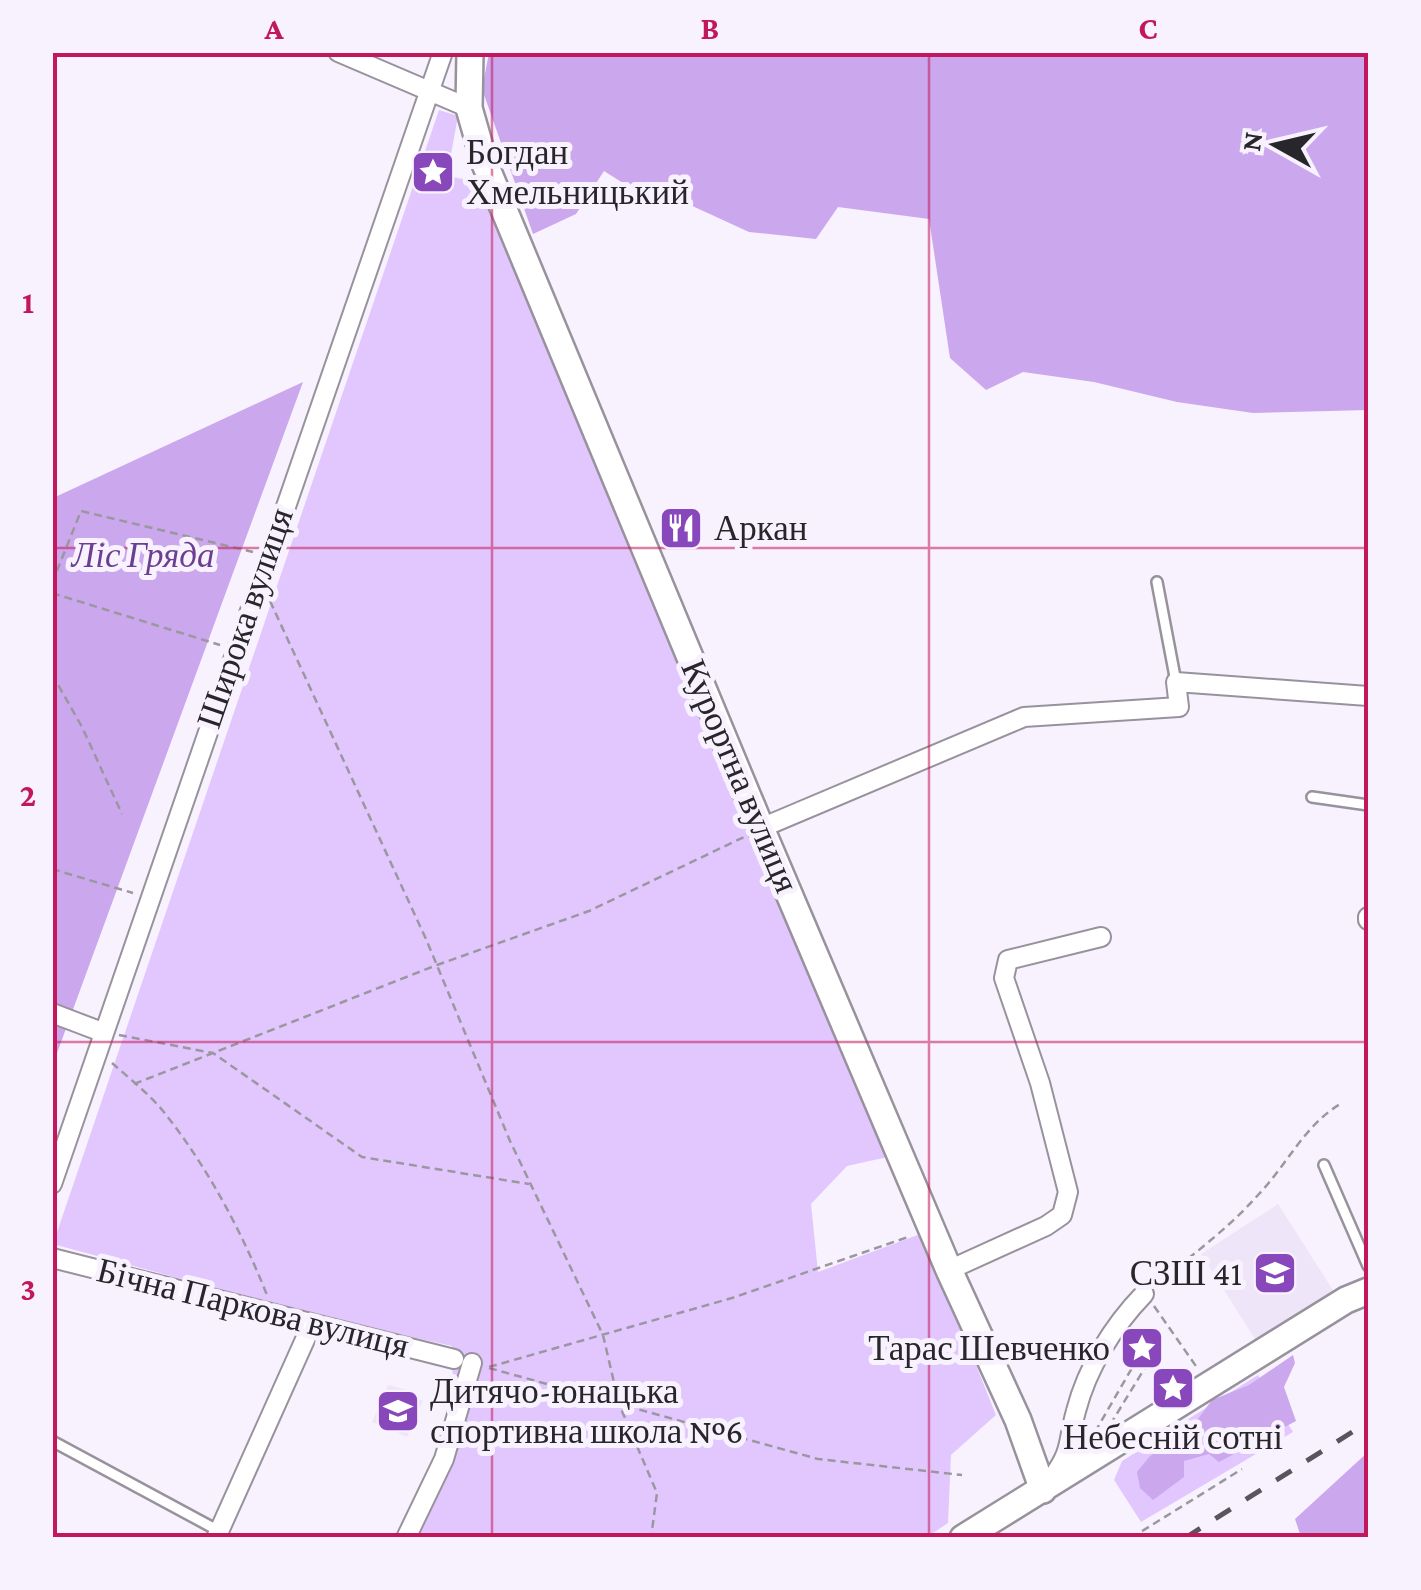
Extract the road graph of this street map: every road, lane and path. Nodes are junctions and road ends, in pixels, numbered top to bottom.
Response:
1 (338, 52) edge
2 (442, 52) edge
3 (470, 52) edge
4 (428, 89) junction
5 (468, 108) junction
6 (253, 552) dead end
7 (259, 578) junction
8 (1157, 582) dead end
9 (52, 583) edge
10 (52, 593) edge
11 (222, 645) dead end
12 (52, 674) edge
13 (1176, 682) junction
14 (1368, 696) edge
15 (1312, 797) dead end
16 (1368, 805) edge
17 (122, 814) dead end
18 (761, 828) junction
19 (52, 869) edge
20 (136, 894) dead end
21 (1100, 936) dead end
22 (437, 965) junction
23 (52, 1013) edge
24 (100, 1040) junction
25 (213, 1053) junction
26 (134, 1084) junction
27 (1342, 1103) dead end
28 (1324, 1164) dead end
29 (52, 1184) edge
30 (530, 1184) junction
31 (932, 1229) junction
32 (52, 1258) edge
33 (1368, 1266) edge
34 (949, 1270) junction
35 (1368, 1292) edge
36 (1144, 1294) junction
37 (274, 1314) junction
38 (312, 1324) junction
39 (603, 1334) junction
40 (471, 1363) junction
41 (512, 1374) dead end
42 (1210, 1387) junction
43 (620, 1404) junction
44 (1111, 1424) dead end
45 (52, 1441) edge
46 (1088, 1442) dead end
47 (1242, 1470) dead end
48 (962, 1476) dead end
49 (1043, 1490) junction
50 (217, 1534) edge
51 (406, 1538) edge
52 (650, 1538) edge
53 (962, 1538) edge
54 (1130, 1538) edge

1 - 4 street
2 - 4 street, Широка вулиця
3 - 5 main road, Курортна вулиця
4 - 5 street
4 - 7 street, Широка вулиця
5 - 18 main road, Курортна вулиця
6 - 9 path
7 - 22 path
7 - 24 street, Широка вулиця
8 - 13 lane
10 - 11 path
12 - 17 path
13 - 14 street
13 - 18 street
15 - 16 lane
18 - 22 path
18 - 31 main road, Курортна вулиця
19 - 20 path
21 - 34 street
22 - 25 path
22 - 30 path
23 - 24 street
24 - 25 path
24 - 26 path
24 - 29 street, Широка вулиця
25 - 26 path
25 - 30 path
26 - 37 path
27 - 36 path
28 - 33 lane
30 - 39 path
31 - 34 main road, Курортна вулиця
31 - 39 path
32 - 37 street, Бічна Паркова вулиця
34 - 49 main road, Курортна вулиця
35 - 42 main road
36 - 42 path
36 - 49 street
37 - 38 street, Бічна Паркова вулиця
38 - 40 street, Бічна Паркова вулиця
38 - 50 street
39 - 40 path
39 - 43 path
40 - 51 street
41 - 43 path
42 - 49 main road
43 - 48 path
43 - 52 path
44 - 46 path
45 - 50 lane
47 - 54 path
49 - 53 main road

